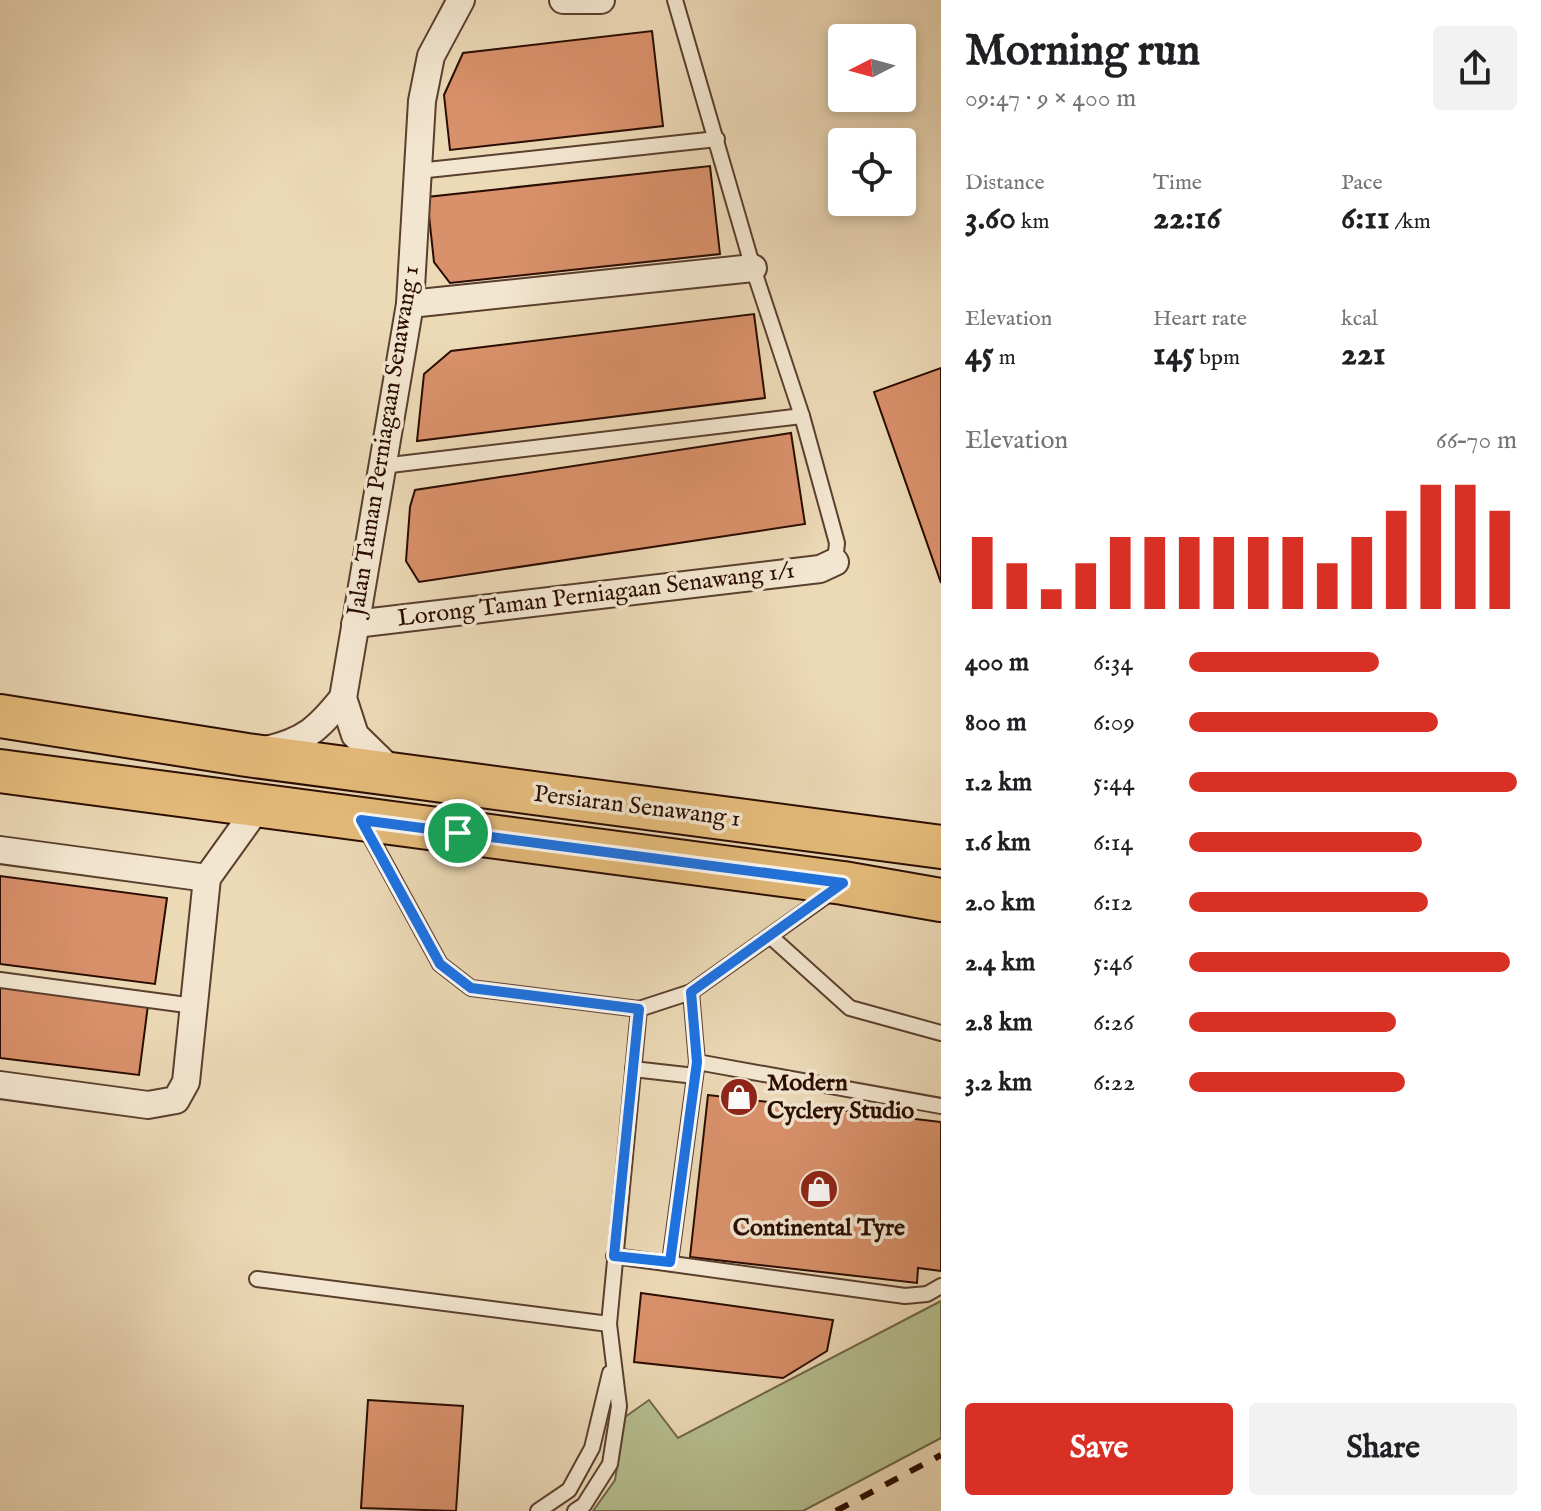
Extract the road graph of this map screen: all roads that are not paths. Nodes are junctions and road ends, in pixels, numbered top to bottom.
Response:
1 (461, 0) edge
2 (563, 0) edge
3 (601, 0) edge
4 (675, 0) edge
5 (717, 139) junction
6 (418, 171) junction
7 (753, 268) junction
8 (410, 304) junction
9 (802, 416) junction
10 (382, 466) junction
11 (835, 562) joint
12 (355, 624) junction
13 (343, 698) junction
14 (0, 716) edge
15 (247, 755) junction
16 (0, 771) edge
17 (397, 775) junction
18 (258, 807) junction
19 (361, 820) junction
20 (941, 847) edge
21 (0, 850) edge
22 (207, 878) junction
23 (843, 883) junction
24 (941, 900) edge
25 (770, 936) junction
26 (0, 980) edge
27 (691, 992) junction
28 (194, 1006) junction
29 (639, 1009) junction
30 (941, 1033) edge
31 (633, 1069) junction
32 (696, 1069) junction
33 (0, 1085) edge
34 (941, 1106) edge
35 (614, 1256) junction
36 (670, 1262) junction
37 (257, 1279) dead end
38 (941, 1286) edge
39 (609, 1324) junction
40 (612, 1364) junction
41 (538, 1511) edge
42 (575, 1511) edge

1 - 6 street, Jalan Taman Perniagaan Senawang 1
2 - 3 street
4 - 5 lane
5 - 6 lane
5 - 7 lane
6 - 8 street, Jalan Taman Perniagaan Senawang 1
7 - 8 street
7 - 9 lane
8 - 10 street, Jalan Taman Perniagaan Senawang 1
9 - 10 lane
9 - 11 lane
10 - 12 street, Jalan Taman Perniagaan Senawang 1
11 - 12 street, Lorong Taman Perniagaan Senawang 1/1
12 - 13 street, Jalan Taman Perniagaan Senawang 1
13 - 15 street
13 - 17 street
14 - 15 main road, Persiaran Senawang 1
15 - 17 main road, Persiaran Senawang 1
16 - 18 main road, Persiaran Senawang 1
17 - 20 main road, Persiaran Senawang 1
18 - 19 main road, Persiaran Senawang 1
18 - 22 street
19 - 23 main road, Persiaran Senawang 1
19 - 29 lane
21 - 22 street
22 - 28 street
23 - 24 main road, Persiaran Senawang 1
23 - 25 lane
25 - 27 lane
25 - 30 lane
26 - 28 lane
27 - 29 lane
27 - 32 lane
28 - 33 street
29 - 31 lane
31 - 32 lane
31 - 35 lane
32 - 34 lane
32 - 36 lane
35 - 36 lane
35 - 39 lane
36 - 38 lane
37 - 39 lane
39 - 40 lane
40 - 41 lane
40 - 42 lane

